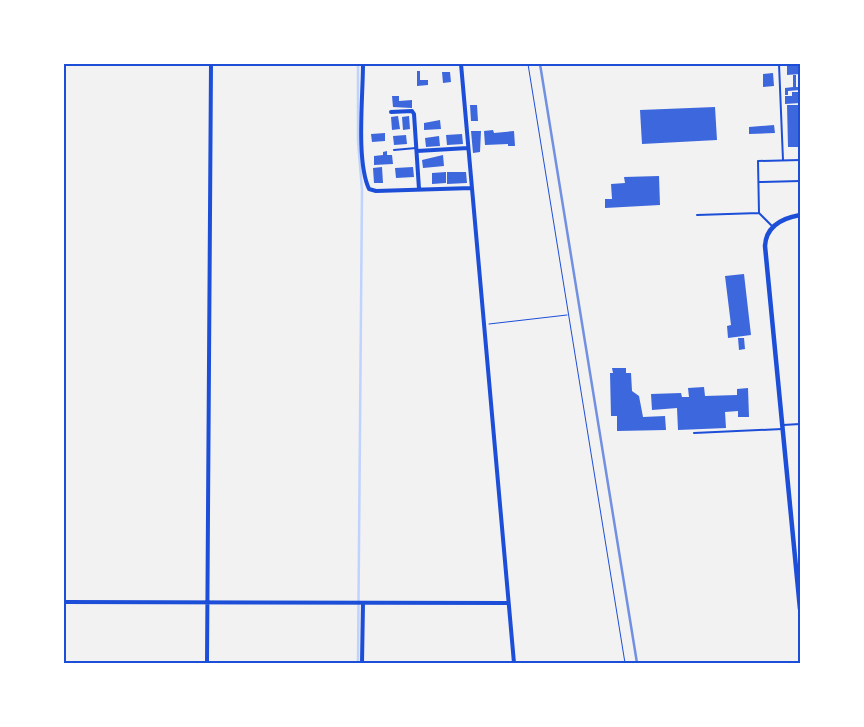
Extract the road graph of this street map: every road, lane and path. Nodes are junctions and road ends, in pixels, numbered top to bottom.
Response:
1 (211, 64) edge
2 (363, 64) edge
3 (461, 64) edge
4 (528, 64) edge
5 (779, 64) edge
6 (391, 112) dead end
7 (468, 148) junction
8 (394, 150) dead end
9 (417, 150) junction
10 (783, 160) junction
11 (800, 160) edge
12 (800, 181) edge
13 (759, 182) junction
14 (472, 188) junction
15 (419, 190) junction
16 (759, 213) junction
17 (800, 214) edge
18 (697, 215) dead end
19 (773, 226) junction
20 (568, 315) junction
21 (483, 324) junction
22 (800, 424) edge
23 (782, 427) junction
24 (694, 433) dead end
25 (207, 601) junction
26 (64, 602) edge
27 (508, 602) junction
28 (362, 603) junction
29 (800, 608) edge
30 (207, 663) edge
31 (362, 663) edge
32 (514, 663) edge
33 (625, 663) edge

1 - 25 street
2 - 15 street
3 - 7 street
4 - 20 path
5 - 10 lane
6 - 9 street
7 - 9 street
7 - 14 street
8 - 9 lane
9 - 15 street
10 - 11 lane
10 - 13 lane
12 - 13 lane
13 - 16 lane
14 - 15 street
14 - 21 street
16 - 18 lane
16 - 19 lane
17 - 19 street
19 - 23 street
20 - 21 path
20 - 33 path
21 - 27 street
22 - 23 lane
23 - 24 lane
23 - 29 street
25 - 26 street
25 - 28 street
25 - 30 street
27 - 28 street
27 - 32 street
28 - 31 street

